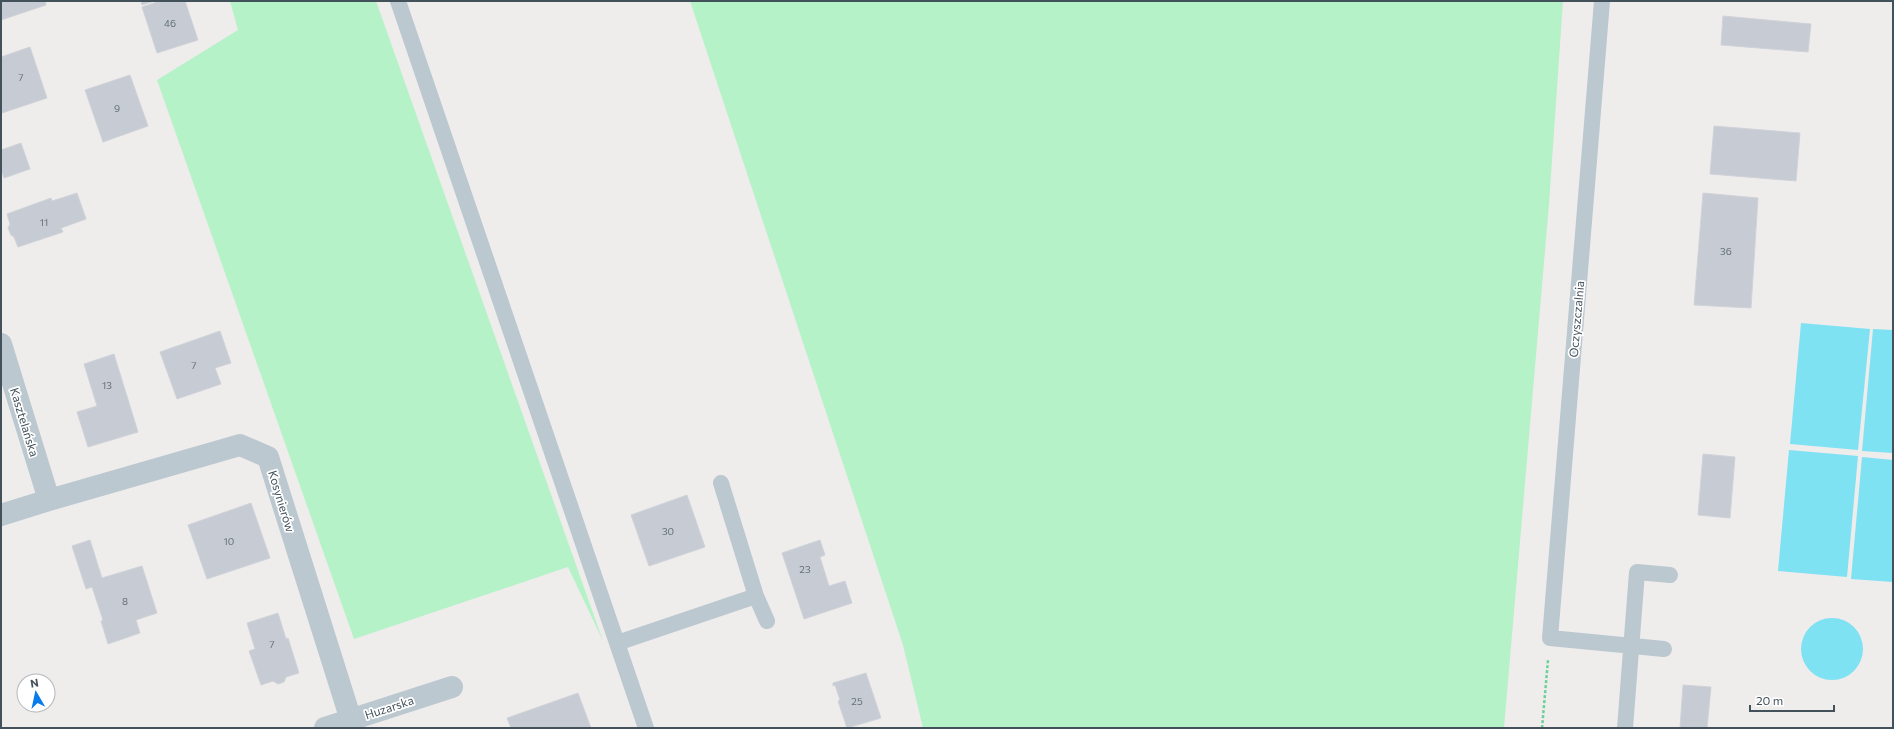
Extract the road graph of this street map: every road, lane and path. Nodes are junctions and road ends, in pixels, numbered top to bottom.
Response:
1 (398, 1) edge
2 (1602, 1) edge
3 (1, 344) edge
4 (721, 483) dead end
5 (49, 500) junction
6 (1, 516) edge
7 (1670, 575) dead end
8 (756, 596) junction
9 (766, 621) dead end
10 (1550, 638) junction
11 (617, 643) junction
12 (1631, 647) junction
13 (1664, 649) dead end
14 (452, 687) dead end
15 (350, 720) junction
16 (325, 728) edge
17 (646, 728) edge
18 (1542, 728) edge
19 (1625, 728) edge

1 - 11 lane
2 - 10 lane, Oczyszczalnia
3 - 5 street, Kasztelańska
4 - 8 lane
5 - 6 street, Kosynierów
5 - 15 street, Kosynierów
7 - 12 lane
8 - 9 lane
8 - 11 lane
10 - 12 lane
10 - 18 path
11 - 17 lane
12 - 13 lane
12 - 19 lane
14 - 15 street, Huzarska
15 - 16 street, Huzarska

